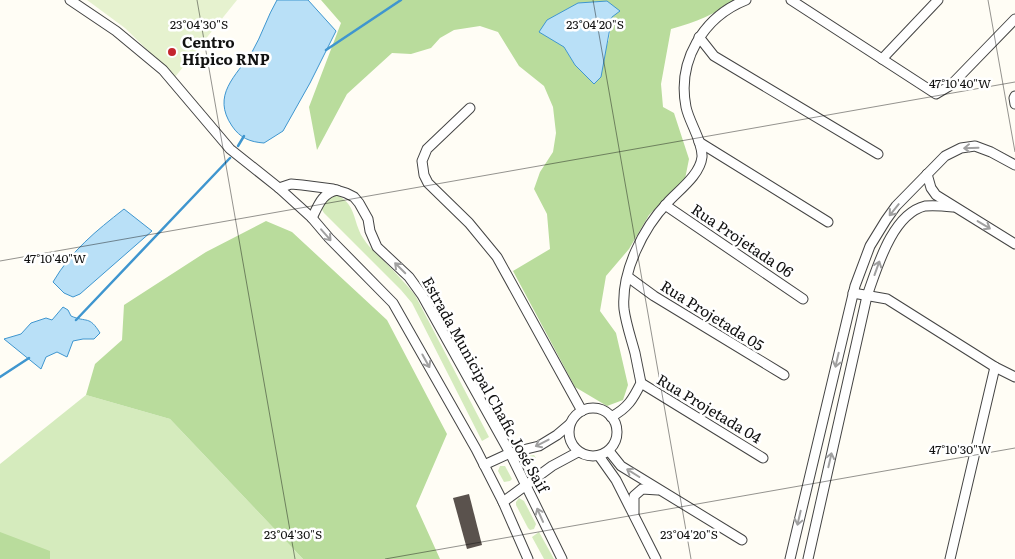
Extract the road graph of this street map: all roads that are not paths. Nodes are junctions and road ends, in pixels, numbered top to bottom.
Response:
1 (70, 0) edge
2 (746, 0) edge
3 (791, 0) edge
4 (938, 0) edge
5 (1015, 19) edge
6 (699, 37) junction
7 (882, 58) junction
8 (1015, 96) edge
9 (1015, 104) edge
10 (470, 108) dead end
11 (699, 142) junction
12 (878, 154) dead end
13 (1015, 165) edge
14 (927, 174) junction
15 (279, 188) junction
16 (338, 190) junction
17 (665, 205) junction
18 (953, 206) junction
19 (312, 218) junction
20 (828, 222) dead end
21 (1015, 244) edge
22 (628, 277) junction
23 (853, 293) junction
24 (867, 296) junction
25 (803, 299) dead end
26 (996, 367) junction
27 (784, 376) dead end
28 (1015, 378) edge
29 (641, 383) junction
30 (582, 411) junction
31 (611, 416) junction
32 (570, 424) junction
33 (609, 451) junction
34 (510, 452) junction
35 (578, 452) junction
36 (599, 456) junction
37 (764, 458) dead end
38 (484, 465) junction
39 (526, 485) junction
40 (661, 490) junction
41 (503, 502) junction
42 (641, 532) junction
43 (742, 540) dead end
44 (528, 559) edge
45 (562, 559) edge
46 (656, 559) edge
47 (790, 559) edge
48 (808, 559) edge
49 (950, 559) edge

1 - 15 street
2 - 6 street
3 - 7 street
4 - 7 street
5 - 7 street
6 - 11 street
6 - 12 street
8 - 9 street
10 - 30 street
11 - 17 street
11 - 20 street
13 -> 14 street
14 - 18 street
14 -> 23 street
15 - 16 street, Estrada Municipal Chafic José Saif
15 - 19 street
16 - 19 street
34 -> 16 street, Estrada Municipal Chafic José Saif
17 - 22 street
17 - 25 street, Rua Projetada 06
18 -> 21 street
24 -> 18 street
19 -> 38 street
22 - 27 street, Rua Projetada 05
22 - 29 street
23 - 24 street
23 -> 47 street
24 - 26 street
48 -> 24 street
26 - 28 street
26 - 49 street
29 - 31 street
29 - 37 street, Rua Projetada 04
30 - 31 street
30 - 32 street
31 - 33 street
32 -> 34 street
32 - 35 street
33 - 36 street
40 -> 33 street
34 - 38 street
34 - 39 street, Estrada Municipal Chafic José Saif
35 - 36 street
35 - 39 street
36 - 42 street
38 - 41 street
39 - 41 street
45 -> 39 street, Estrada Municipal Chafic José Saif
40 - 42 street
40 - 43 street
41 - 44 street
42 - 46 street

